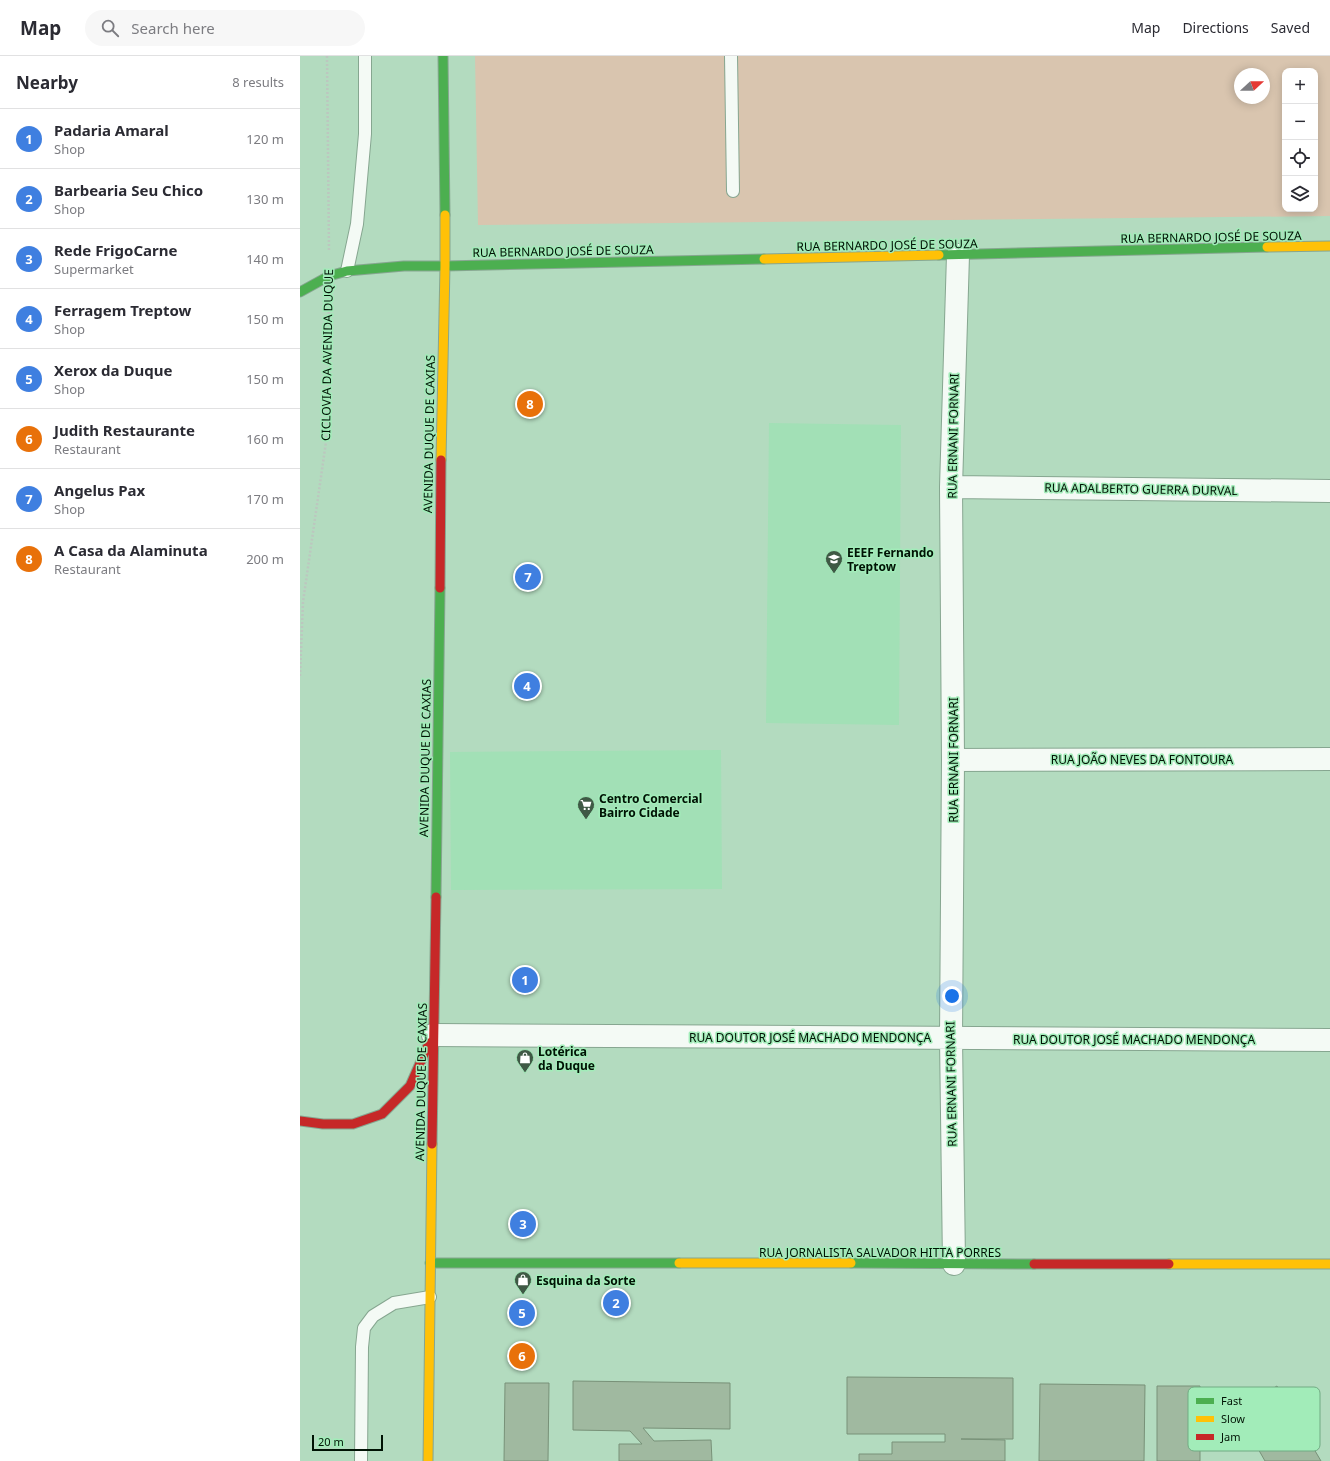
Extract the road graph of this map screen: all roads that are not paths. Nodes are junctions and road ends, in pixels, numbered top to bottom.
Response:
1 (365, 56) edge
2 (443, 56) edge
3 (731, 56) edge
4 (733, 191) dead end
5 (1330, 246) edge
6 (958, 256) junction
7 (445, 266) junction
8 (347, 271) junction
9 (300, 292) edge
10 (951, 487) junction
11 (1330, 491) edge
12 (1330, 758) edge
13 (953, 760) junction
14 (433, 1035) junction
15 (950, 1038) junction
16 (1330, 1040) edge
17 (300, 1121) edge
18 (430, 1263) junction
19 (954, 1264) junction
20 (1330, 1264) edge
21 (430, 1297) junction
22 (360, 1461) edge
23 (428, 1461) edge

1 - 8 lane
2 - 7 street, AVENIDA DUQUE DE CAXIAS
3 - 4 lane
5 - 6 street, RUA BERNARDO JOSÉ DE SOUZA
6 - 7 street, RUA BERNARDO JOSÉ DE SOUZA
6 - 10 street, RUA ERNANI FORNARI
7 - 8 street, RUA BERNARDO JOSÉ DE SOUZA
7 - 14 street, AVENIDA DUQUE DE CAXIAS
8 - 9 street, RUA BERNARDO JOSÉ DE SOUZA
10 - 11 street, RUA ADALBERTO GUERRA DURVAL
10 - 13 street, RUA ERNANI FORNARI
12 - 13 street, RUA JOÃO NEVES DA FONTOURA
13 - 15 street, RUA ERNANI FORNARI
14 - 15 street, RUA DOUTOR JOSÉ MACHADO MENDONÇA
14 - 17 street
14 - 18 street, AVENIDA DUQUE DE CAXIAS
15 - 16 street, RUA DOUTOR JOSÉ MACHADO MENDONÇA
15 - 19 street, RUA ERNANI FORNARI
18 - 19 street, RUA JORNALISTA SALVADOR HITTA PORRES
18 - 21 street, AVENIDA DUQUE DE CAXIAS
19 - 20 street, RUA JORNALISTA SALVADOR HITTA PORRES
21 - 22 lane
21 - 23 street, AVENIDA DUQUE DE CAXIAS

